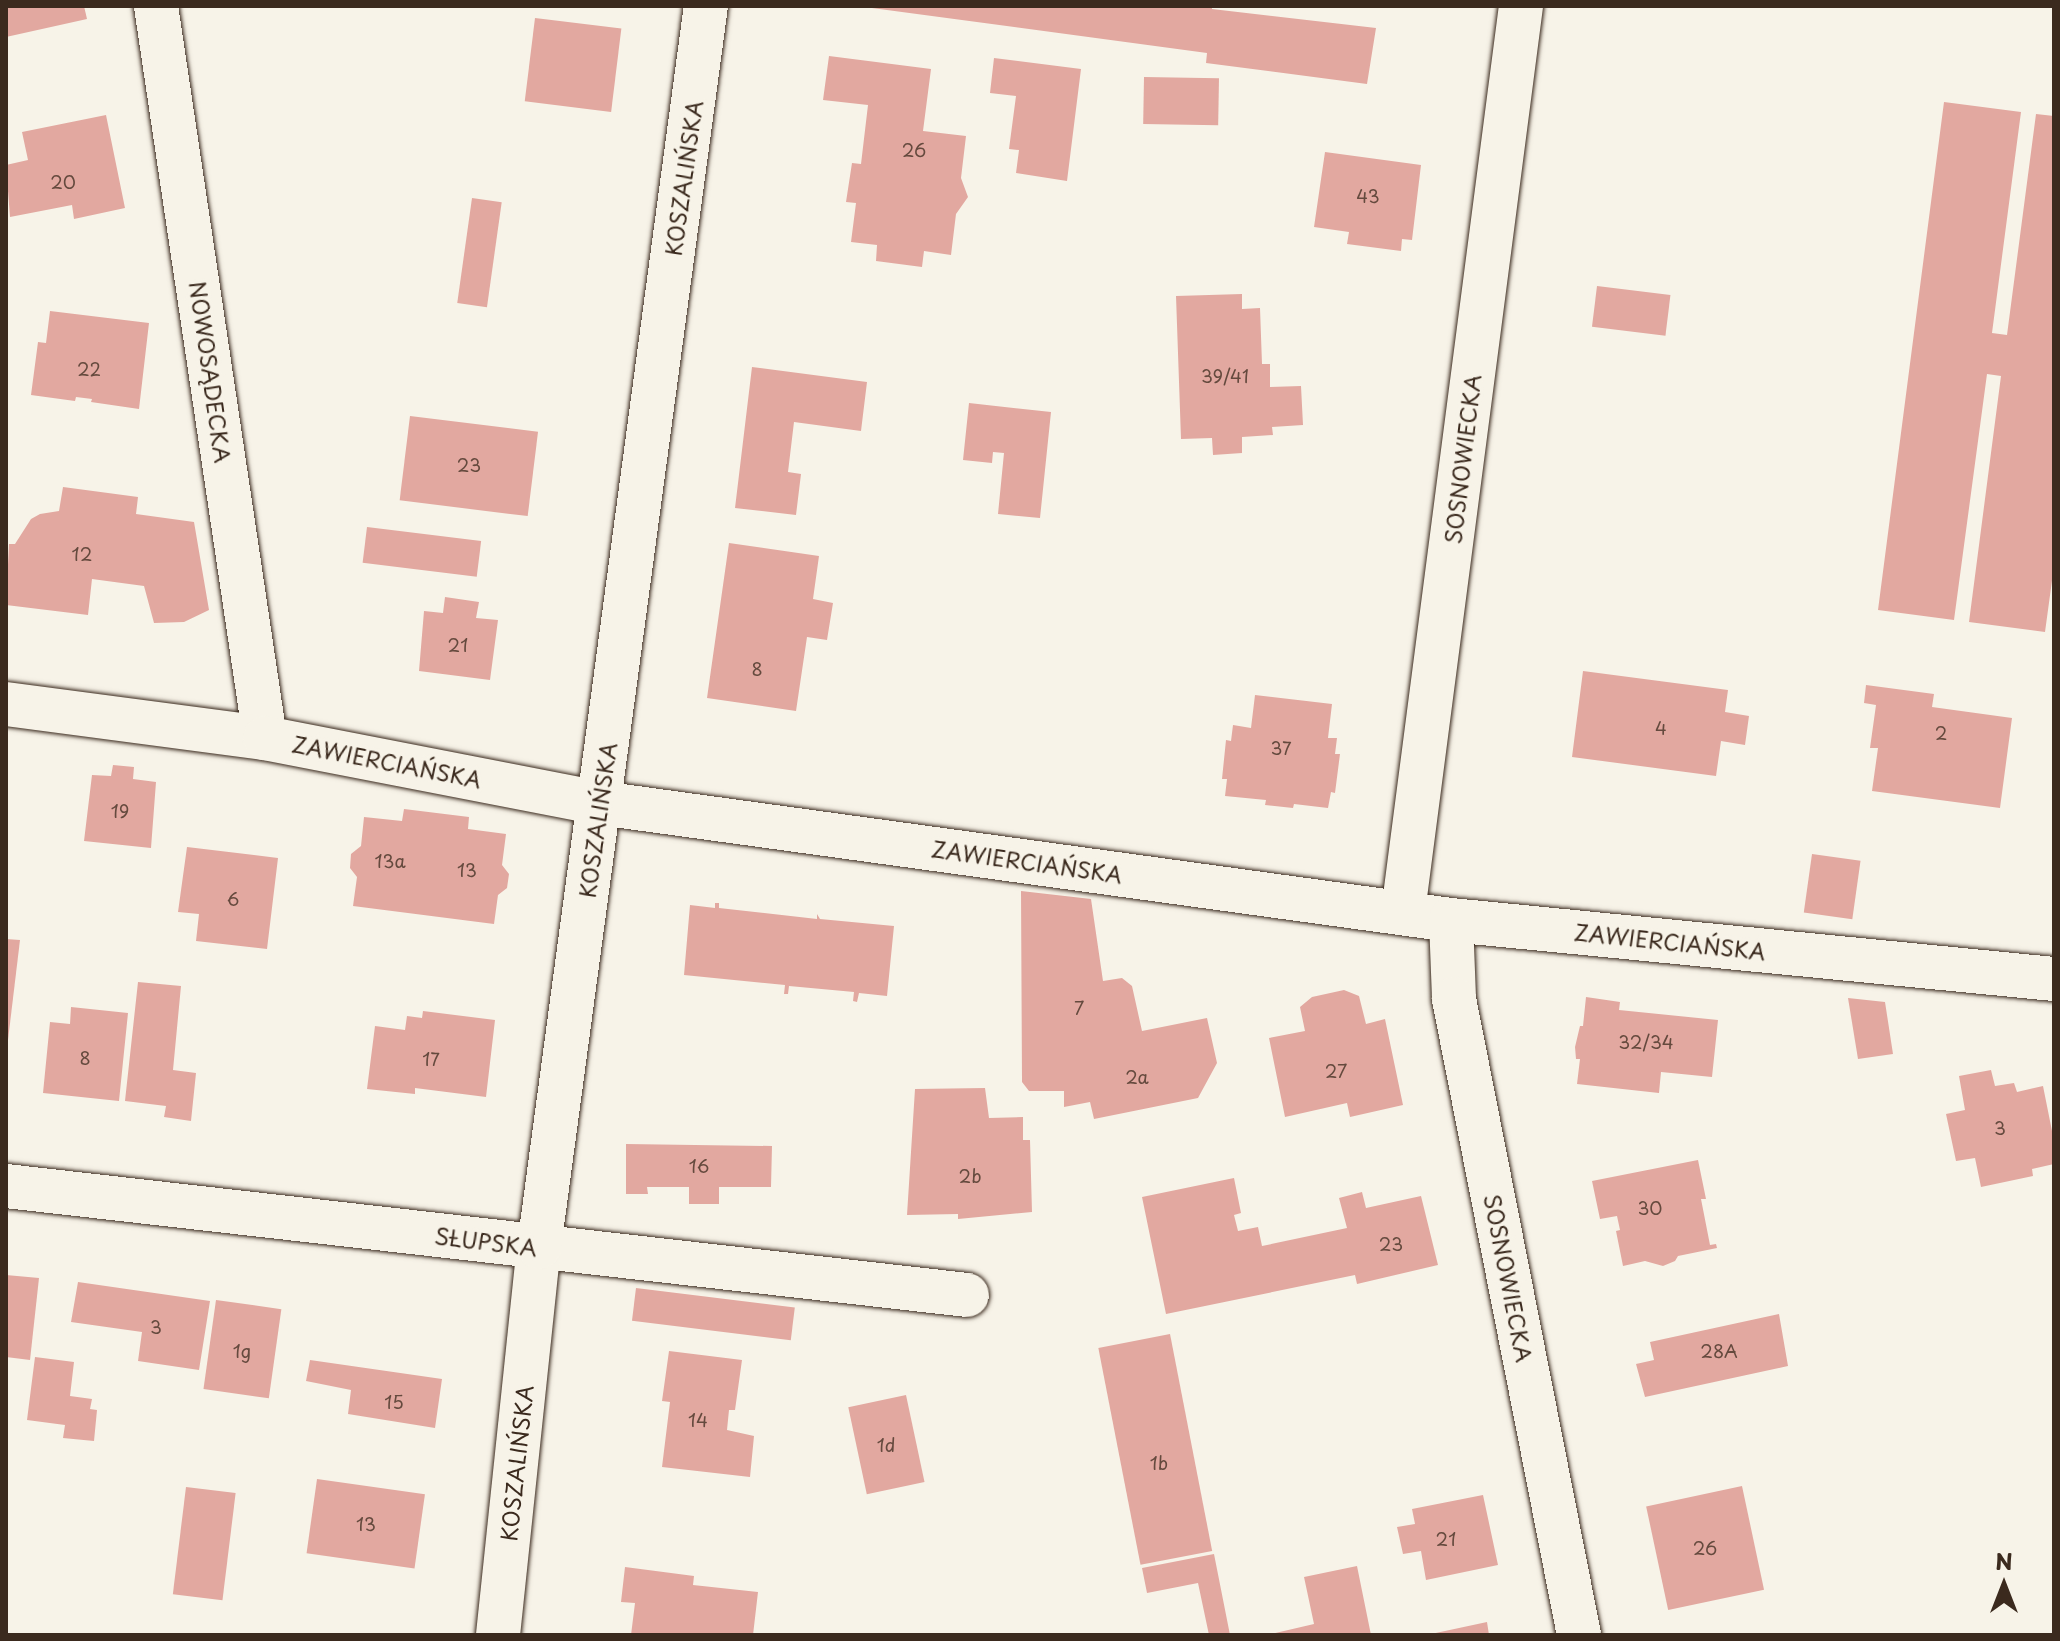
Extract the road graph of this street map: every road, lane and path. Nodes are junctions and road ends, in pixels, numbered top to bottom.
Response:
1 (156, 6) edge
2 (706, 6) edge
3 (1521, 6) edge
4 (6, 704) edge
5 (265, 738) junction
6 (600, 803) junction
7 (1403, 912) junction
8 (1451, 920) junction
9 (2054, 979) edge
10 (6, 1186) edge
11 (539, 1247) junction
12 (967, 1295) dead end
13 (498, 1635) edge
14 (1579, 1635) edge

1 - 5 street, NOWOSĄDECKA
2 - 6 street, KOSZALIŃSKA
3 - 7 street, SOSNOWIECKA
4 - 5 street, ZAWIERCIAŃSKA
5 - 6 street, ZAWIERCIAŃSKA
6 - 7 street, ZAWIERCIAŃSKA
6 - 11 street, KOSZALIŃSKA
7 - 8 street, ZAWIERCIAŃSKA
8 - 9 street, ZAWIERCIAŃSKA
8 - 14 street, SOSNOWIECKA
10 - 11 street, SŁUPSKA
11 - 12 street, SŁUPSKA
11 - 13 street, KOSZALIŃSKA

